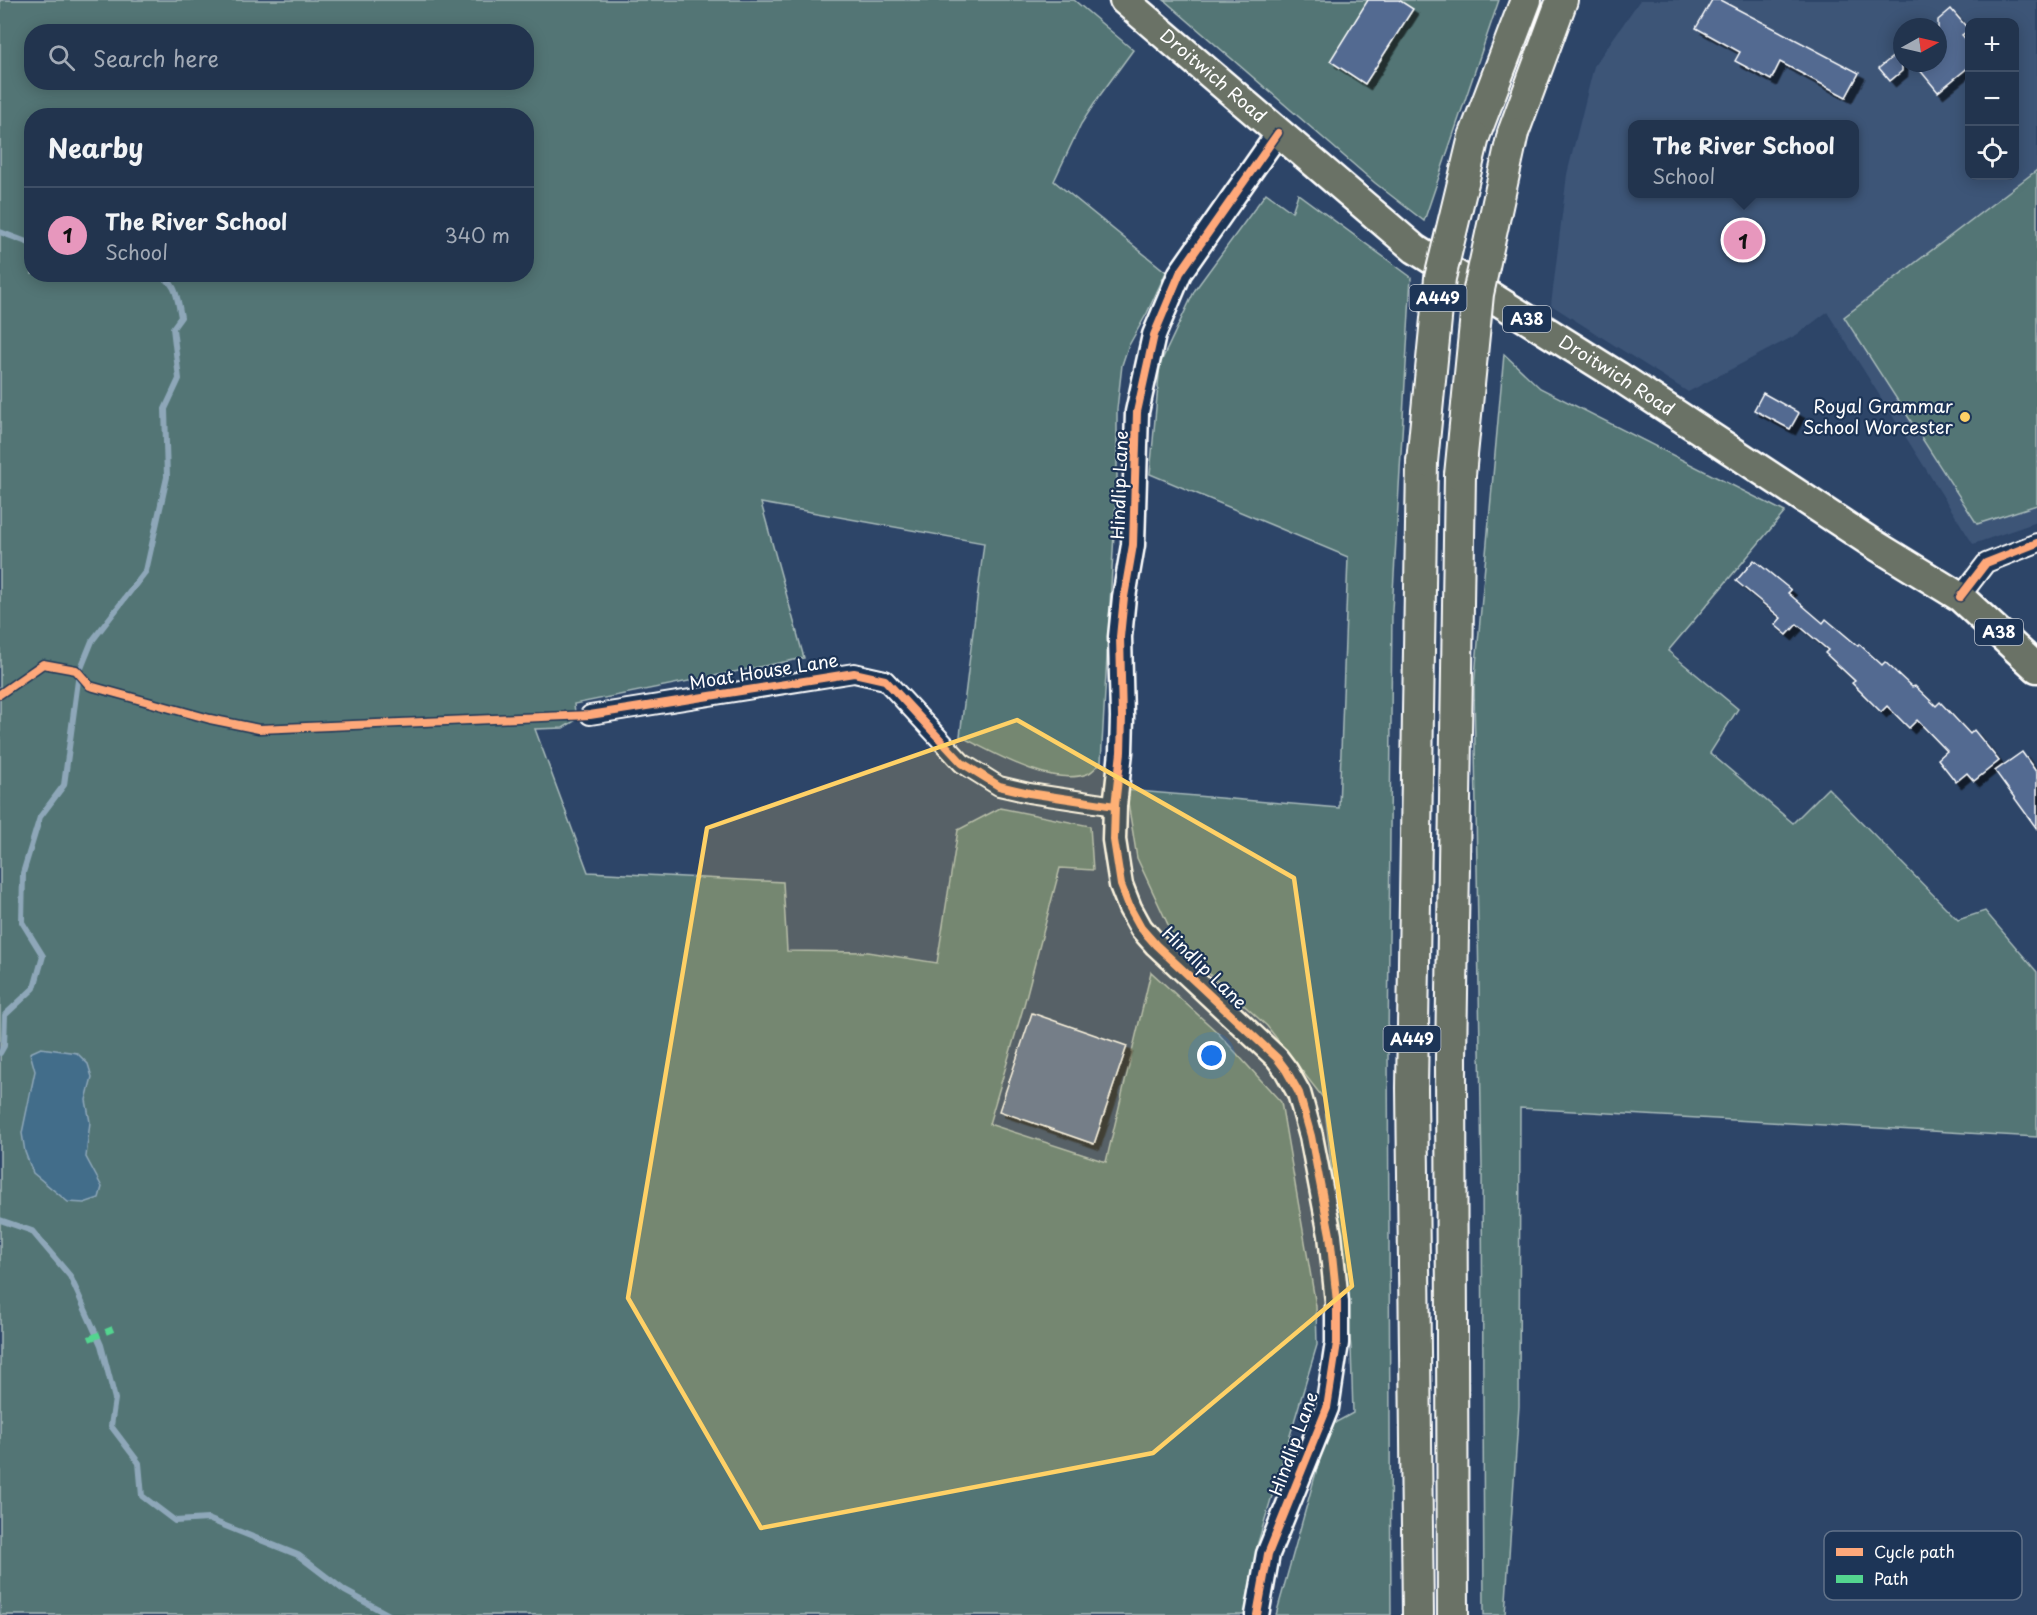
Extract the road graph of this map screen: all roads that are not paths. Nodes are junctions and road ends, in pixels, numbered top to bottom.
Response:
1 (1124, 0) edge
2 (1526, 0) edge
3 (1562, 0) edge
4 (1278, 134) junction
5 (2037, 543) edge
6 (1960, 597) junction
7 (2037, 668) edge
8 (590, 715) dead end
9 (1115, 806) junction
10 (1257, 1615) edge
11 (1418, 1615) edge
12 (1453, 1615) edge

1 - 4 main road, Droitwich Road / A38
2 - 11 highway, A449, bridge
3 - 12 highway, A449, bridge
4 - 6 main road, Droitwich Road / A38
4 - 9 street, Hindlip Lane
5 - 6 street
6 - 7 main road, Droitwich Road / A38
8 - 9 street, Moat House Lane
9 - 10 street, Hindlip Lane

